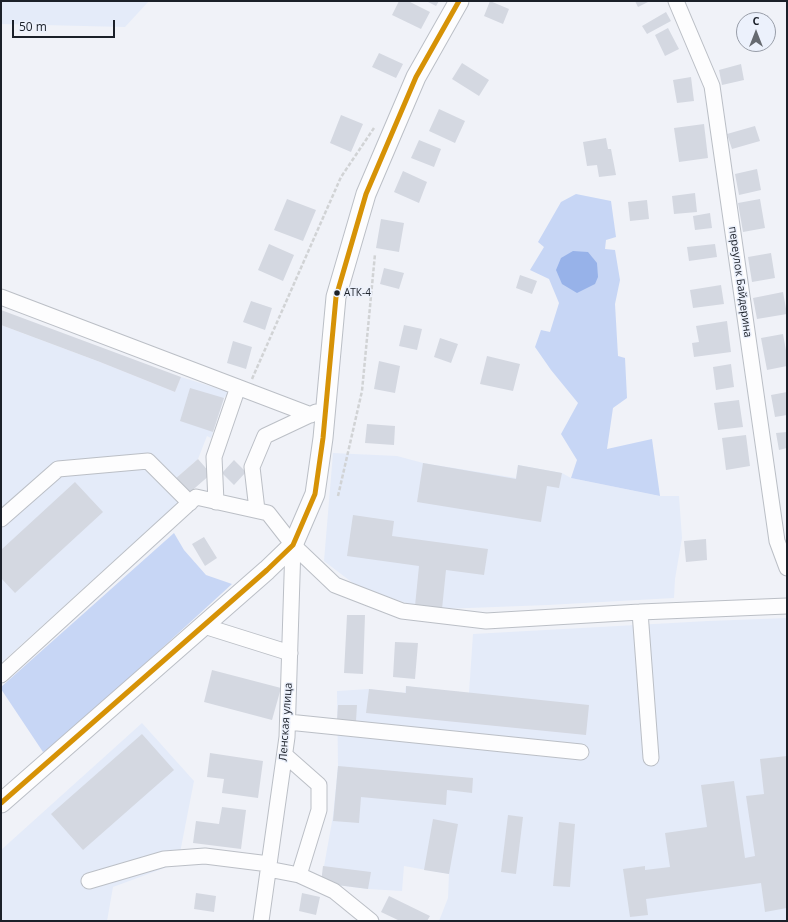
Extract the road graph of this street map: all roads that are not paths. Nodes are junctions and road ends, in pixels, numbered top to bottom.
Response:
1 (459, 1) edge
2 (676, 1) edge
3 (1, 297) edge
4 (243, 389) junction
5 (318, 411) junction
6 (216, 502) junction
7 (190, 503) junction
8 (257, 510) junction
9 (1, 519) edge
10 (293, 545) junction
11 (787, 568) edge
12 (787, 606) edge
13 (640, 612) junction
14 (204, 626) junction
15 (290, 653) junction
16 (1, 675) edge
17 (288, 722) junction
18 (581, 752) dead end
19 (285, 755) junction
20 (651, 758) dead end
21 (1, 803) edge
22 (269, 866) junction
23 (299, 876) junction
24 (89, 881) dead end
25 (261, 921) edge
26 (371, 921) edge

1 - 5 main road
2 - 11 street, переулок Байдерина
3 - 4 street
4 - 5 street
4 - 6 street
5 - 8 street
5 - 10 main road
6 - 7 street
6 - 8 street
7 - 9 street
7 - 16 street
8 - 10 street
10 - 13 street
10 - 14 main road
10 - 15 street, Ленская улица
12 - 13 street
13 - 20 street
14 - 15 street
14 - 21 main road
15 - 17 street, Ленская улица
17 - 18 street
17 - 19 street, Ленская улица
19 - 22 street, Ленская улица
19 - 23 street
22 - 23 street
22 - 24 street
22 - 25 street, Ленская улица
23 - 26 street

